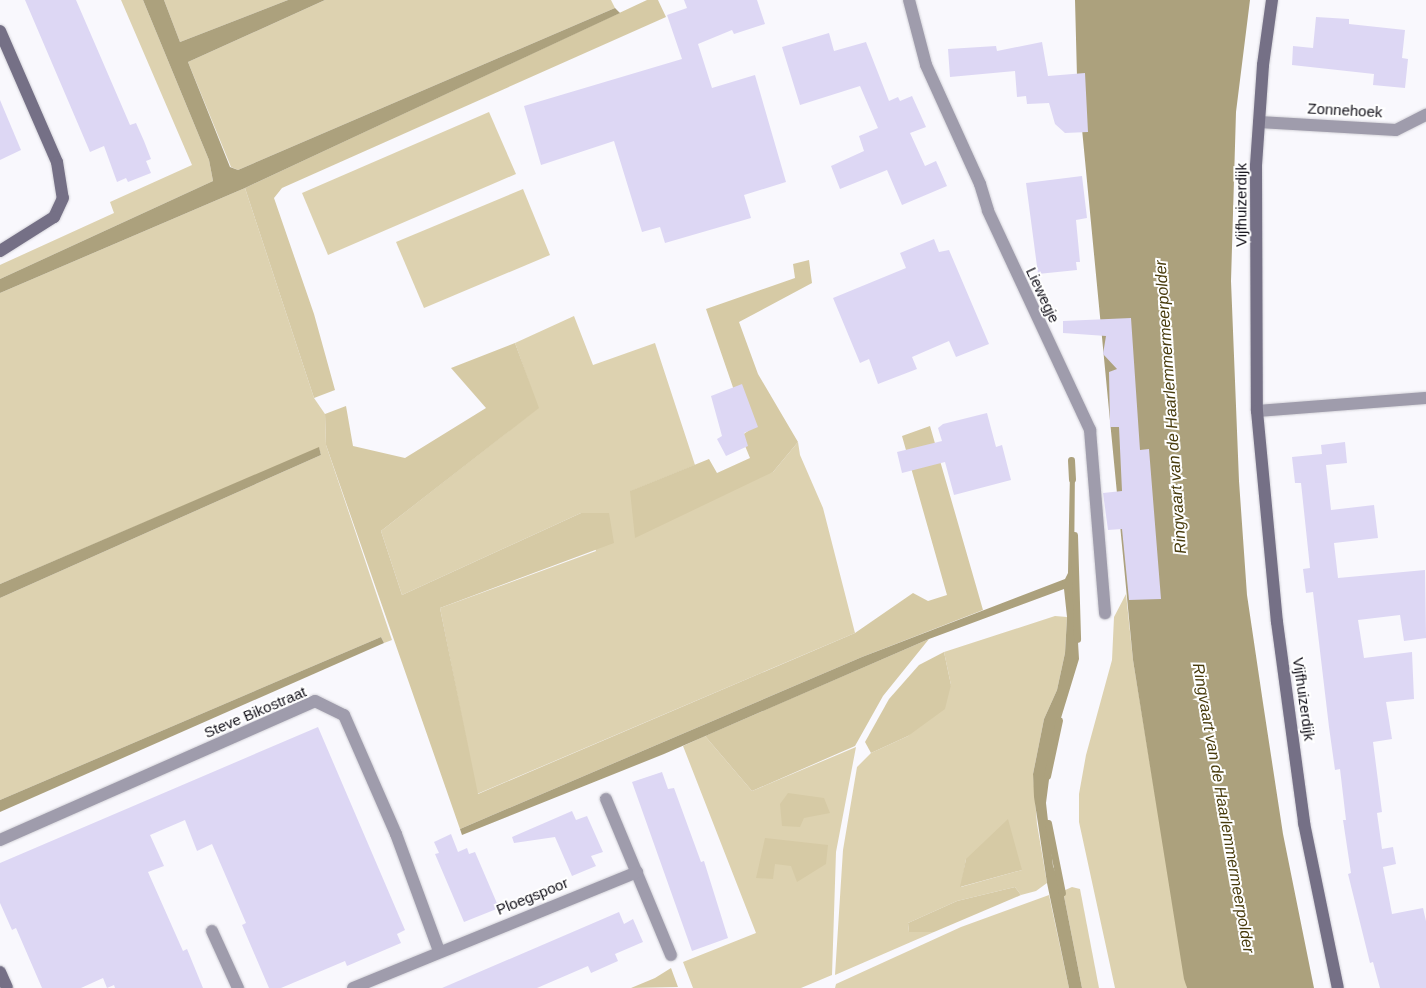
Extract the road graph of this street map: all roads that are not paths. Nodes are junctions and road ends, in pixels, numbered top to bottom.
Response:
1 (908, 0) edge
2 (1272, 0) edge
3 (0, 32) edge
4 (1426, 115) edge
5 (1259, 122) junction
6 (0, 251) edge
7 (1426, 398) edge
8 (1257, 411) junction
9 (1105, 613) dead end
10 (606, 799) dead end
11 (0, 840) edge
12 (637, 872) junction
13 (212, 930) dead end
14 (439, 951) junction
15 (671, 955) dead end
16 (0, 972) edge
17 (7, 988) edge
18 (238, 988) edge
19 (353, 988) edge
20 (1338, 988) edge

1 - 9 street, Liewegje
2 - 5 street, Vijfhuizerdijk
3 - 6 street
4 - 5 street, Zonnehoek
5 - 8 street, Vijfhuizerdijk
7 - 8 street
8 - 20 street, Vijfhuizerdijk
10 - 12 street
11 - 14 street, Steve Bikostraat
12 - 14 street, Ploegspoor
12 - 15 street
13 - 18 street
14 - 19 street, Ploegspoor
16 - 17 street

